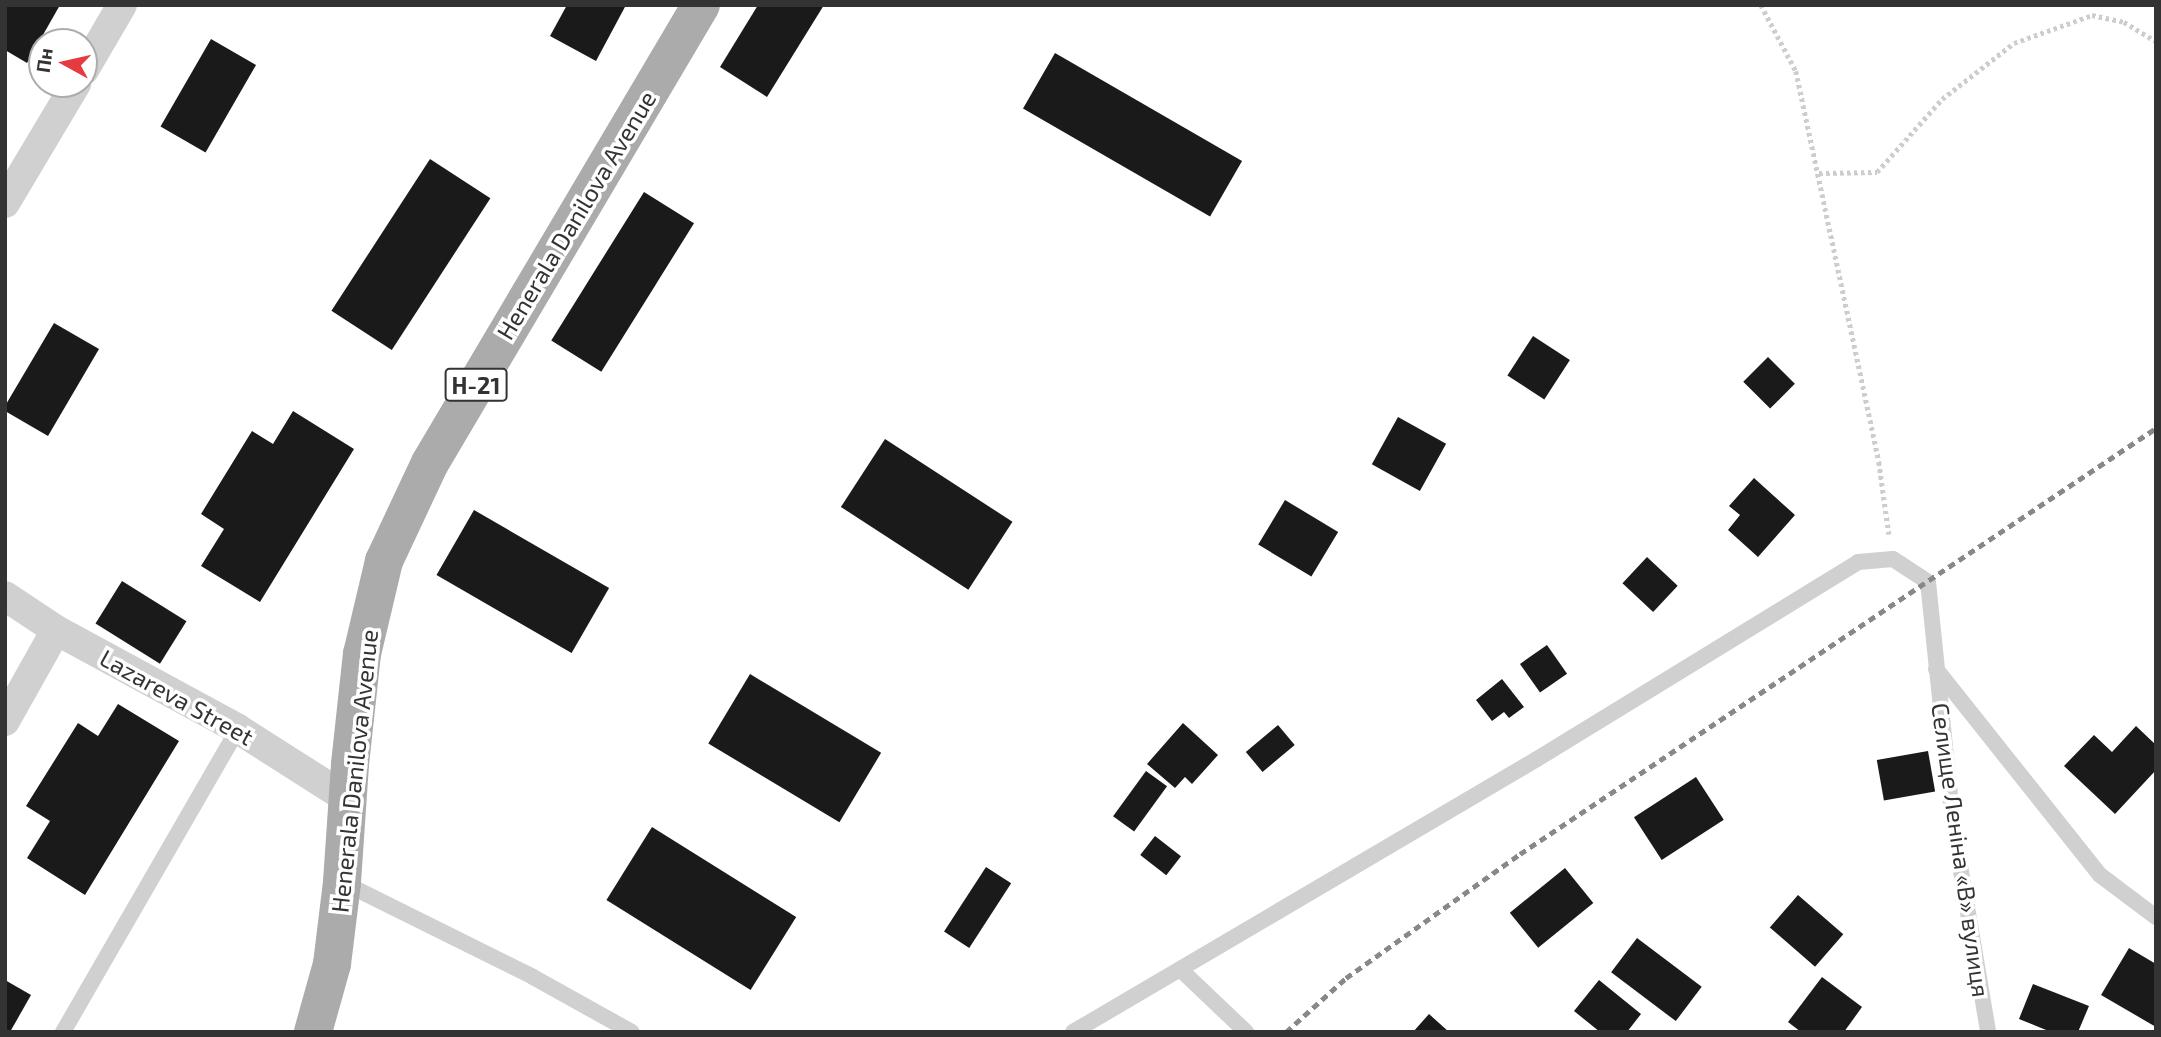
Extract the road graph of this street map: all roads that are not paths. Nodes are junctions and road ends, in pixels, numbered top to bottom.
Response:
1 (122, 5) edge
2 (701, 5) edge
3 (98, 46) edge
4 (68, 98) edge
5 (5, 203) edge
6 (5, 596) edge
7 (56, 629) junction
8 (1937, 669) junction
9 (5, 721) edge
10 (238, 729) junction
11 (348, 799) junction
12 (342, 883) junction
13 (2156, 917) edge
14 (1181, 970) junction
15 (63, 1032) edge
16 (313, 1032) edge
17 (632, 1032) edge
18 (1073, 1032) edge
19 (1246, 1032) edge
20 (1988, 1032) edge

1 - 3 street
2 - 11 main road, Henerala Danilova Avenue / Н-21
4 - 5 street
6 - 7 street, Lazareva Street
7 - 9 street
7 - 10 street, Lazareva Street
8 - 13 lane, Селище Леніна «В» вулиця
8 - 14 lane, Селище Леніна «В» вулиця
8 - 20 lane, Селище Леніна «В» вулиця
10 - 11 street, Lazareva Street
10 - 15 lane
11 - 12 main road, Henerala Danilova Avenue / Н-21
12 - 16 main road, Henerala Danilova Avenue / Н-21
12 - 17 lane
14 - 18 lane
14 - 19 lane

